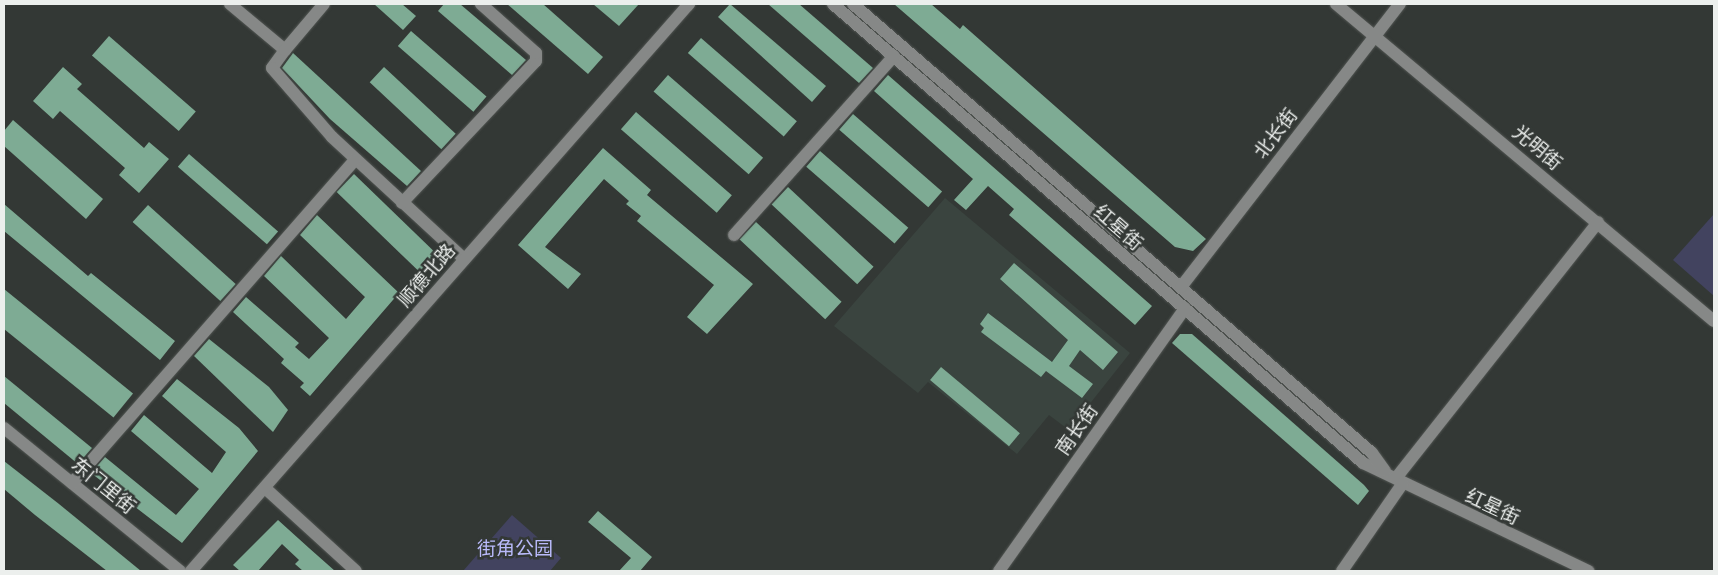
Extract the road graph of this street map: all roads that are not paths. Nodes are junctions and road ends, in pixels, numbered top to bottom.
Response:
1 (230, 4) edge
2 (324, 4) edge
3 (481, 4) edge
4 (689, 4) edge
5 (833, 4) edge
6 (853, 4) edge
7 (1336, 4) edge
8 (1400, 4) edge
9 (1374, 34) junction
10 (285, 50) junction
11 (894, 56) junction
12 (354, 161) junction
13 (402, 203) junction
14 (1598, 222) junction
15 (734, 236) dead end
16 (464, 259) junction
17 (1181, 287) junction
18 (1185, 308) junction
19 (1714, 321) edge
20 (4, 428) edge
21 (1385, 470) junction
22 (1400, 480) junction
23 (72, 483) junction
24 (265, 488) junction
25 (180, 571) edge
26 (191, 571) edge
27 (356, 571) edge
28 (999, 571) edge
29 (1342, 571) edge
30 (1588, 571) edge

1 - 10 street
2 - 10 street
3 - 13 street
4 - 16 street, 顺德北路
5 - 11 street, 红星街
6 - 17 street, 红星街
7 - 9 street, 光明街
8 - 9 street, 北长街
9 - 14 street, 光明街
9 - 17 street, 北长街
10 - 12 street
11 - 15 street
11 - 18 street, 红星街
12 - 13 street
12 - 23 street
13 - 16 street
14 - 19 street, 光明街
14 - 22 street
16 - 24 street, 顺德北路
17 - 21 street, 红星街
18 - 21 street, 红星街
18 - 28 street, 南长街
20 - 23 street, 东门里街
21 - 22 street, 红星街
22 - 29 street
22 - 30 street, 红星街
23 - 25 street, 东门里街
24 - 26 street, 顺德北路
24 - 27 street

